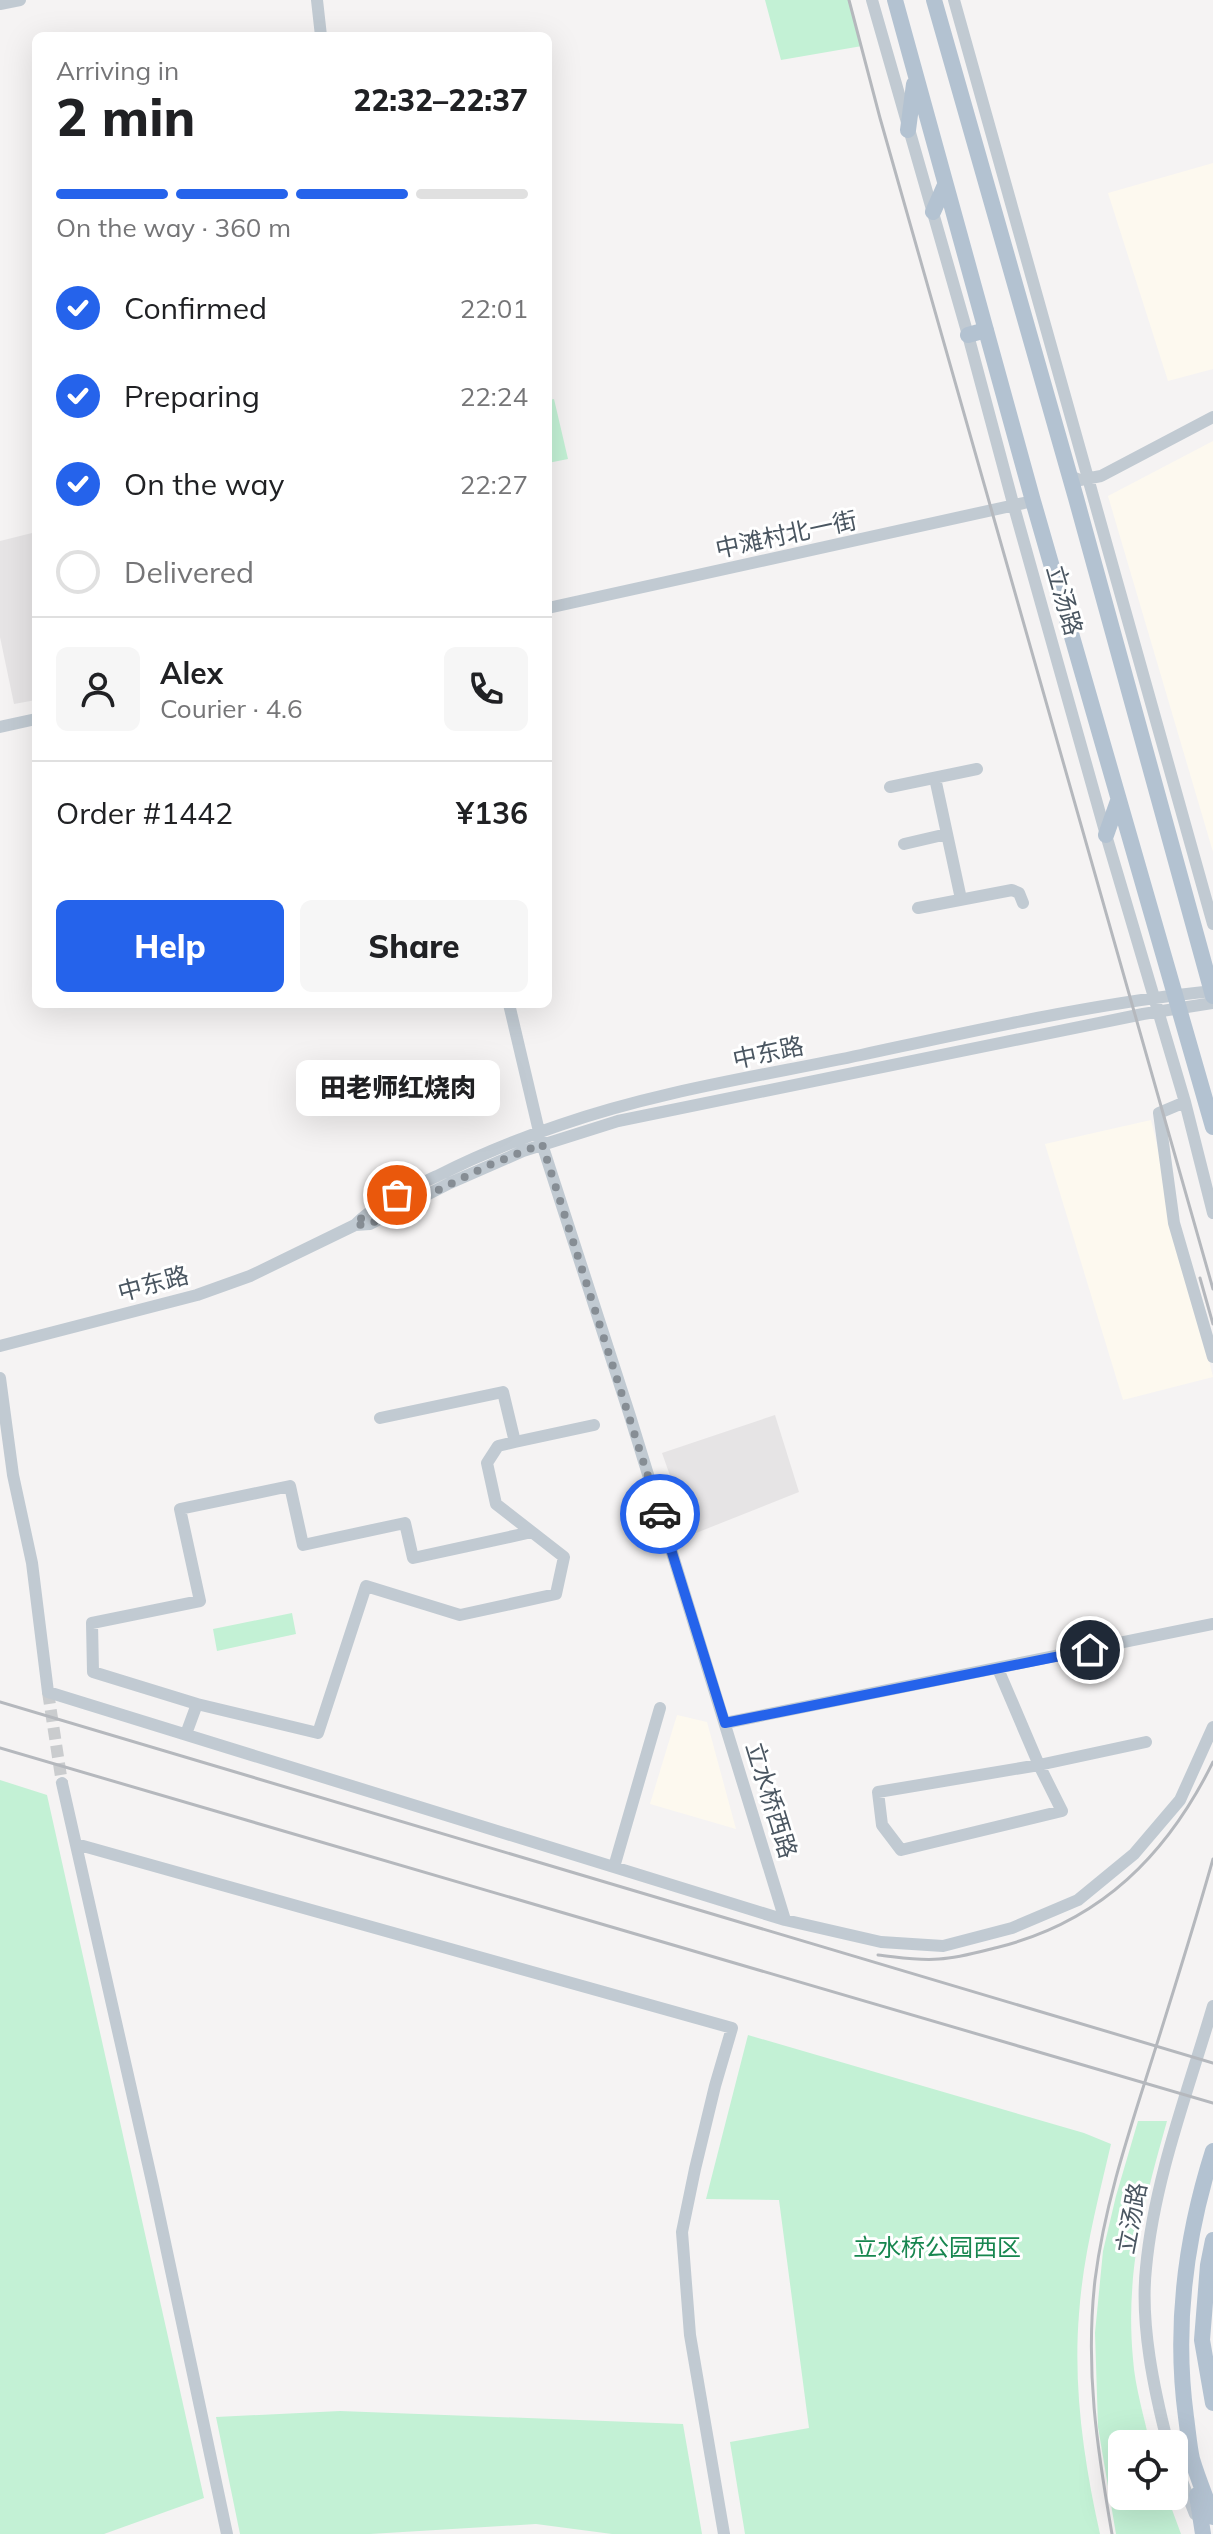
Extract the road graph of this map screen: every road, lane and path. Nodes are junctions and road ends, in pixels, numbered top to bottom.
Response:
1 (20, 0) edge
2 (317, 0) edge
3 (872, 0) edge
4 (895, 0) edge
5 (934, 0) edge
6 (954, 0) edge
7 (0, 4) edge
8 (321, 32) edge
9 (916, 74) junction
10 (908, 130) junction
11 (945, 185) junction
12 (933, 212) junction
13 (986, 330) junction
14 (968, 335) junction
15 (1213, 417) edge
16 (1213, 425) edge
17 (1070, 476) junction
18 (1090, 484) junction
19 (1076, 498) junction
20 (1033, 501) junction
21 (1014, 507) junction
22 (552, 607) edge
23 (32, 720) edge
24 (0, 727) edge
25 (977, 769) dead end
26 (935, 778) junction
27 (890, 787) dead end
28 (1118, 801) junction
29 (947, 834) junction
30 (1106, 835) junction
31 (904, 844) dead end
32 (961, 899) junction
33 (1023, 903) dead end
34 (918, 908) dead end
35 (1213, 924) edge
36 (1213, 984) edge
37 (1213, 992) edge
38 (1154, 996) junction
39 (1177, 1000) junction
40 (1213, 1003) edge
41 (510, 1008) edge
42 (1158, 1011) junction
43 (1185, 1102) junction
44 (1213, 1127) edge
45 (541, 1138) junction
46 (1213, 1213) edge
47 (0, 1346) edge
48 (1213, 1357) edge
49 (0, 1378) edge
50 (380, 1418) dead end
51 (594, 1425) dead end
52 (515, 1442) junction
53 (532, 1532) junction
54 (1213, 1624) edge
55 (998, 1669) junction
56 (197, 1704) junction
57 (660, 1708) dead end
58 (725, 1723) junction
59 (1213, 1727) edge
60 (186, 1734) junction
61 (1146, 1742) dead end
62 (1039, 1765) junction
63 (62, 1783) tunnel mouth
64 (76, 1844) junction
65 (614, 1867) junction
66 (785, 1920) junction
67 (1213, 2006) edge
68 (1213, 2151) edge
69 (1213, 2240) edge
70 (1213, 2403) edge
71 (1164, 2430) edge
72 (1192, 2458) junction
73 (1188, 2496) edge
74 (1213, 2517) edge
75 (227, 2534) edge
76 (724, 2534) edge
77 (1203, 2534) edge

1 - 7 street
2 - 8 street
3 - 10 street, 立汤路
4 - 9 main road, 立汤路
5 - 17 main road, 立汤路
6 - 18 street
9 - 10 main road
9 - 11 main road, 立汤路
10 - 12 street, 立汤路
11 - 12 main road
11 - 13 main road, 立汤路
12 - 14 street, 立汤路
13 - 14 main road
13 - 20 main road, 立汤路
14 - 21 street, 立汤路
15 - 18 street
16 - 18 street
17 - 18 street
17 - 19 main road, 立汤路
18 - 19 street
18 - 35 street
19 - 37 main road, 立汤路
20 - 21 street, 中滩村北一街
20 - 28 main road, 立汤路
21 - 22 street, 中滩村北一街
21 - 30 street, 立汤路
23 - 24 street
25 - 26 street
26 - 27 street
26 - 29 street
28 - 30 main road
28 - 39 main road, 立汤路
29 - 31 street
29 - 32 street
30 - 38 street, 立汤路
32 - 33 street
32 - 34 street
36 - 37 street
37 - 39 street, 中东路
38 - 39 street, 中东路
38 - 42 street, 立汤路
38 - 45 street, 中东路
39 - 40 street, 中东路
39 - 42 street, 中东路
39 - 44 main road, 立汤路
41 - 45 street, 立水桥西路
42 - 43 street, 立汤路
42 - 45 street, 中东路
43 - 46 street, 立汤路
43 - 48 street
45 - 47 street, 中东路
45 - 58 street, 立水桥西路
49 - 60 street
50 - 52 street
51 - 52 street
52 - 53 street
53 - 56 street
53 - 56 street
54 - 55 street
55 - 58 street
55 - 62 street
56 - 60 street
57 - 65 street
58 - 66 street, 立水桥西路
59 - 66 street
60 - 65 street
61 - 62 street
62 - 62 street
63 - 64 street
64 - 75 street
64 - 76 street
65 - 66 street
67 - 71 street, 立汤路
68 - 72 main road
69 - 70 main road
72 - 74 main road
72 - 77 main road
73 - 77 street

